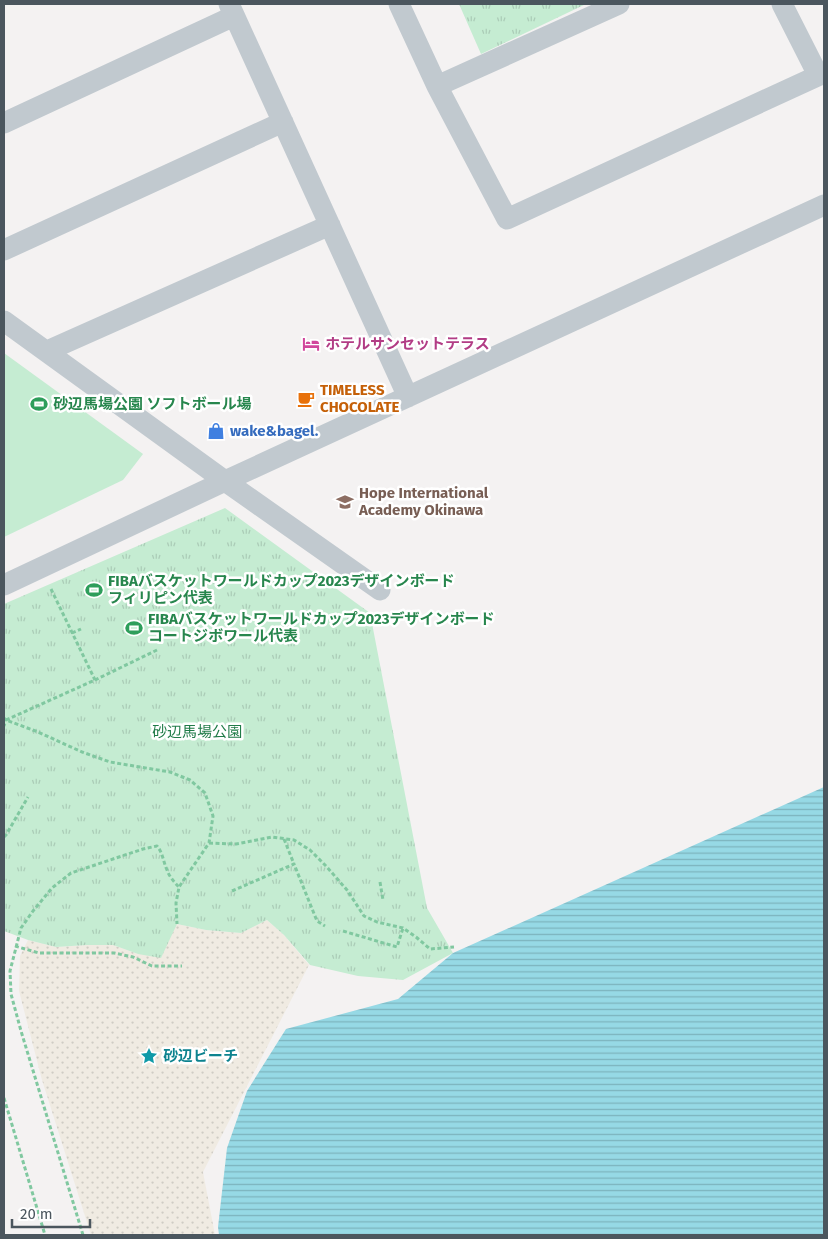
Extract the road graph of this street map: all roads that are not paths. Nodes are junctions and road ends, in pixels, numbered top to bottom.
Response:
1 (399, 4) edge
2 (619, 4) edge
3 (782, 4) edge
4 (232, 10) edge
5 (821, 74) edge
6 (437, 86) junction
7 (283, 122) junction
8 (4, 123) edge
9 (824, 204) edge
10 (330, 225) junction
11 (4, 250) edge
12 (4, 321) edge
13 (47, 352) junction
14 (408, 397) junction
15 (225, 481) junction
16 (4, 585) edge
17 (380, 590) dead end

1 - 6 street
2 - 6 street
3 - 5 street
4 - 7 street
4 - 8 street
5 - 6 street
7 - 10 street
7 - 11 street
9 - 14 street
10 - 13 street
10 - 14 street
12 - 13 street
13 - 15 street
14 - 15 street
15 - 16 street
15 - 17 street

